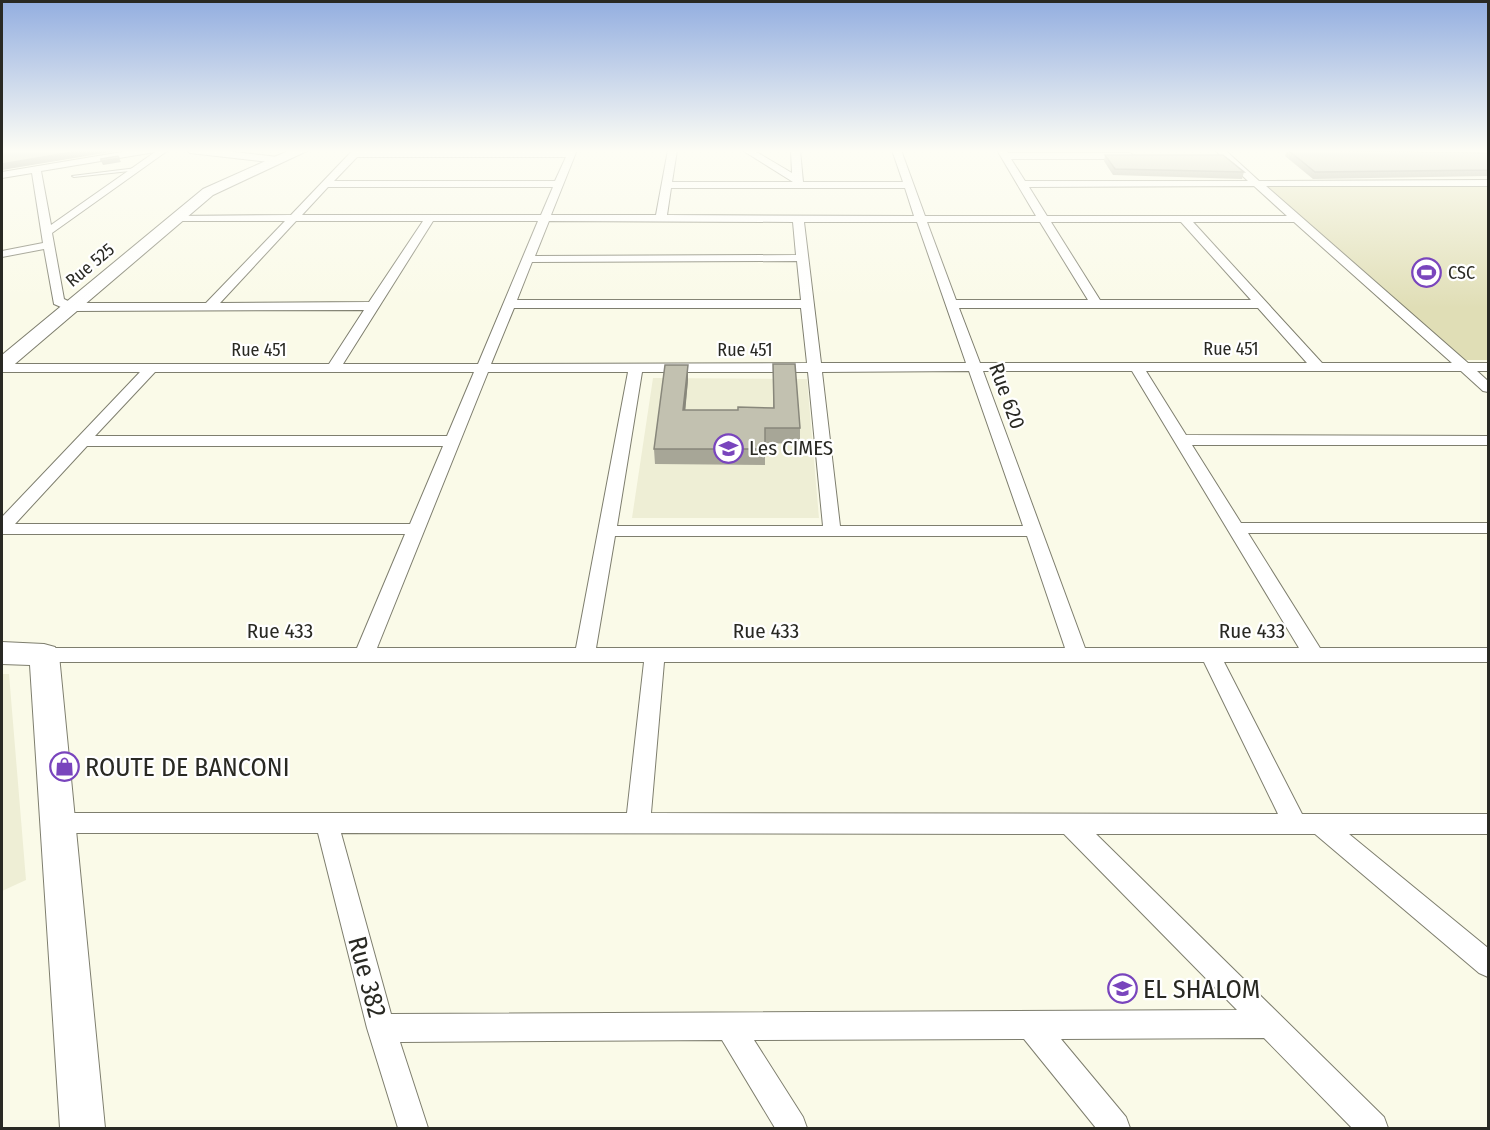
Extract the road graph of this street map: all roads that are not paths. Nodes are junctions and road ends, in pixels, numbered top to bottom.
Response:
1 (42, 203) edge
2 (94, 203) edge
3 (195, 203) edge
4 (308, 203) edge
5 (552, 203) edge
6 (664, 203) edge
7 (915, 203) edge
8 (1034, 203) edge
9 (1278, 203) edge
10 (176, 218) junction
11 (293, 219) junction
12 (430, 219) junction
13 (545, 219) junction
14 (661, 219) junction
15 (798, 219) junction
16 (921, 219) junction
17 (1044, 219) junction
18 (1184, 219) junction
19 (1297, 219) junction
20 (48, 239) junction
21 (2, 254) edge
22 (803, 258) junction
23 (528, 259) junction
24 (509, 304) junction
25 (808, 304) junction
26 (952, 304) junction
27 (1096, 304) junction
28 (1261, 304) junction
29 (373, 306) junction
30 (70, 307) junction
31 (210, 307) junction
32 (2, 366) edge
33 (1136, 367) junction
34 (1318, 367) junction
35 (1465, 367) junction
36 (1488, 367) edge
37 (151, 368) junction
38 (333, 368) junction
39 (483, 368) junction
40 (636, 368) junction
41 (815, 368) junction
42 (975, 368) junction
43 (1488, 388) edge
44 (1181, 440) junction
45 (1488, 440) edge
46 (82, 441) junction
47 (452, 441) junction
48 (2, 528) edge
49 (1236, 528) junction
50 (1488, 528) edge
51 (416, 529) junction
52 (607, 531) junction
53 (832, 531) junction
54 (1034, 531) junction
55 (2, 653) edge
56 (44, 655) junction
57 (364, 655) junction
58 (585, 655) junction
59 (655, 655) junction
60 (1078, 655) junction
61 (1210, 655) junction
62 (1314, 655) junction
63 (1488, 655) edge
64 (59, 824) junction
65 (327, 824) junction
66 (638, 824) junction
67 (1070, 824) junction
68 (1295, 824) junction
69 (1320, 824) junction
70 (1488, 824) edge
71 (1488, 964) edge
72 (1268, 1024) junction
73 (1031, 1025) junction
74 (730, 1027) junction
75 (381, 1028) junction
76 (83, 1128) edge
77 (414, 1128) edge
78 (792, 1128) edge
79 (1115, 1128) edge
80 (1372, 1128) edge

1 - 20 street
2 - 20 street
3 - 10 main road, Rue 525
4 - 11 street
5 - 13 street
6 - 14 street
7 - 16 street, Rue 620
8 - 17 street
9 - 19 street
10 - 11 street
10 - 30 main road, Rue 525
11 - 12 street
11 - 31 street
12 - 13 street
12 - 29 street
13 - 14 street
13 - 23 street
14 - 15 street
15 - 16 street
15 - 22 street
16 - 17 street
16 - 26 street, Rue 620
17 - 18 street
17 - 27 street
18 - 19 street
18 - 28 street
19 - 35 street
20 - 21 street
20 - 30 street
22 - 23 street
22 - 25 street
23 - 24 street
24 - 25 street
24 - 39 street
25 - 41 street
26 - 27 street
26 - 42 street, Rue 620
27 - 28 street
28 - 34 street
29 - 31 street
29 - 38 street
30 - 31 street
30 - 32 main road, Rue 525
32 - 37 street, Rue 451
33 - 34 street, Rue 451
33 - 42 street, Rue 451
33 - 44 street
34 - 35 street, Rue 451
35 - 36 street, Rue 451
35 - 43 street
37 - 38 street, Rue 451
37 - 46 street
38 - 39 street, Rue 451
39 - 40 street, Rue 451
39 - 47 street
40 - 41 street, Rue 451
40 - 52 street
41 - 42 street, Rue 451
41 - 53 street
42 - 54 street, Rue 620
44 - 45 street
44 - 49 street
46 - 47 street
46 - 48 street
47 - 51 street
48 - 51 street
49 - 50 street
49 - 62 street
51 - 57 street
52 - 53 street
52 - 58 street
53 - 54 street
54 - 60 street, Rue 620
55 - 56 main road
56 - 57 street, Rue 433
56 - 64 main road
57 - 58 street, Rue 433
58 - 59 street, Rue 433
59 - 60 street, Rue 433
59 - 66 street
60 - 61 street, Rue 433
61 - 62 street, Rue 433
61 - 68 street
62 - 63 street, Rue 433
64 - 65 street
64 - 76 main road
65 - 66 street
65 - 75 street, Rue 382
66 - 67 street
67 - 68 street
67 - 72 street
68 - 69 street
69 - 70 street
69 - 71 street
72 - 73 street
72 - 80 street
73 - 74 street
73 - 79 street
74 - 75 street
74 - 78 street
75 - 77 street, Rue 382

